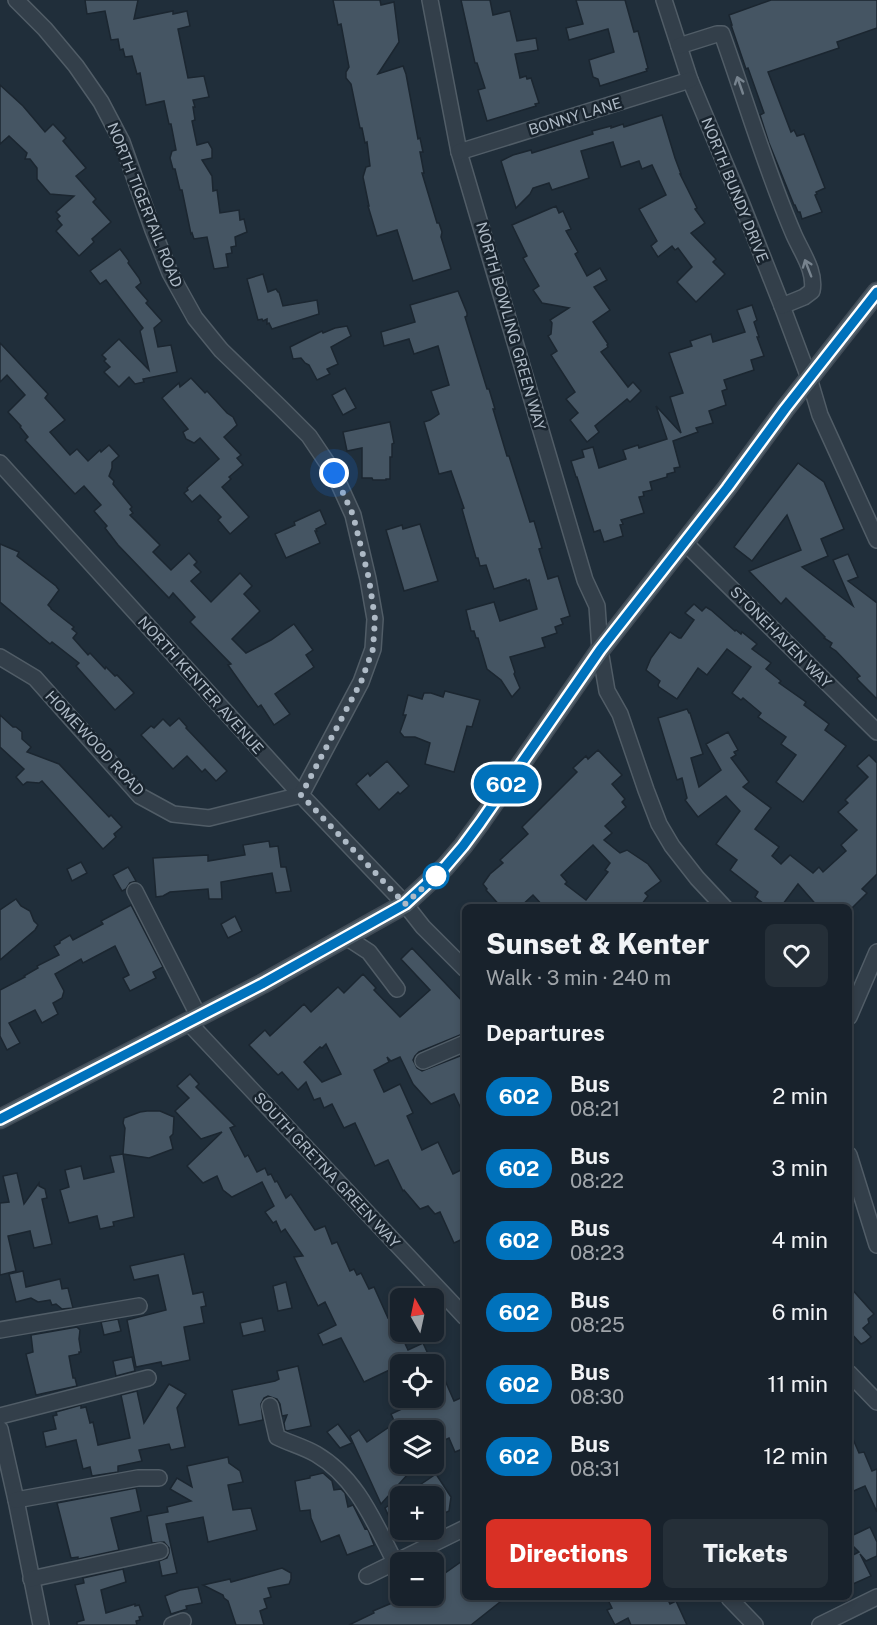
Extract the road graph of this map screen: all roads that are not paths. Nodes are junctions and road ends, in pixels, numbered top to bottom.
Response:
1 (16, 0) edge
2 (430, 0) edge
3 (663, 0) edge
4 (679, 46) junction
5 (690, 80) junction
6 (459, 152) junction
7 (877, 292) edge
8 (782, 306) junction
9 (809, 378) junction
10 (0, 463) edge
11 (877, 540) edge
12 (684, 542) junction
13 (600, 650) junction
14 (0, 657) edge
15 (877, 732) edge
16 (301, 795) junction
17 (135, 891) dead end
18 (405, 904) junction
19 (721, 904) edge
20 (346, 937) junction
21 (877, 952) edge
22 (462, 966) edge
23 (877, 987) edge
24 (397, 989) dead end
25 (861, 990) junction
26 (852, 1010) edge
27 (194, 1019) junction
28 (462, 1044) edge
29 (423, 1061) dead end
30 (0, 1119) edge
31 (852, 1165) edge
32 (877, 1245) edge
33 (139, 1306) dead end
34 (462, 1314) edge
35 (0, 1330) edge
36 (852, 1375) edge
37 (148, 1378) dead end
38 (877, 1402) edge
39 (270, 1406) dead end
40 (0, 1416) edge
41 (0, 1429) edge
42 (159, 1478) dead end
43 (16, 1500) junction
44 (462, 1529) edge
45 (160, 1551) dead end
46 (390, 1552) edge
47 (416, 1552) edge
48 (390, 1565) edge
49 (368, 1576) dead end
50 (31, 1579) junction
51 (877, 1597) edge
52 (731, 1600) edge
53 (41, 1625) edge
54 (756, 1625) edge
55 (820, 1625) edge

1 - 16 street, NORTH TIGERTAIL ROAD
2 - 6 street, NORTH BOWLING GREEN WAY
3 - 4 street, NORTH BUNDY DRIVE
4 - 5 street, NORTH BUNDY DRIVE
8 -> 4 street
5 - 6 street, BONNY LANE
5 - 8 street, NORTH BUNDY DRIVE
6 - 13 street, NORTH BOWLING GREEN WAY
7 - 9 main road
8 - 9 street, NORTH BUNDY DRIVE
9 - 11 street, NORTH BUNDY DRIVE
9 - 12 main road
10 - 16 street, NORTH KENTER AVENUE
12 - 13 main road
12 - 15 street, STONEHAVEN WAY
13 - 18 main road
13 - 19 street, NORTH BOWLING GREEN WAY
14 - 16 street, HOMEWOOD ROAD
16 - 18 street, NORTH KENTER AVENUE
17 - 27 street, SOUTH GRETNA GREEN WAY
18 - 20 main road
18 - 22 street, NORTH KENTER AVENUE
20 - 24 street
20 - 27 main road
21 - 25 street
23 - 25 street
25 - 26 street
27 - 30 main road
27 - 34 street, SOUTH GRETNA GREEN WAY
28 - 29 street
31 - 32 street
33 - 35 street
36 - 38 street
37 - 40 street
39 - 46 street
41 - 43 street
42 - 43 street
43 - 50 street
44 - 47 street
45 - 50 street
48 - 49 street
50 - 53 street
51 - 55 street
52 - 54 street

